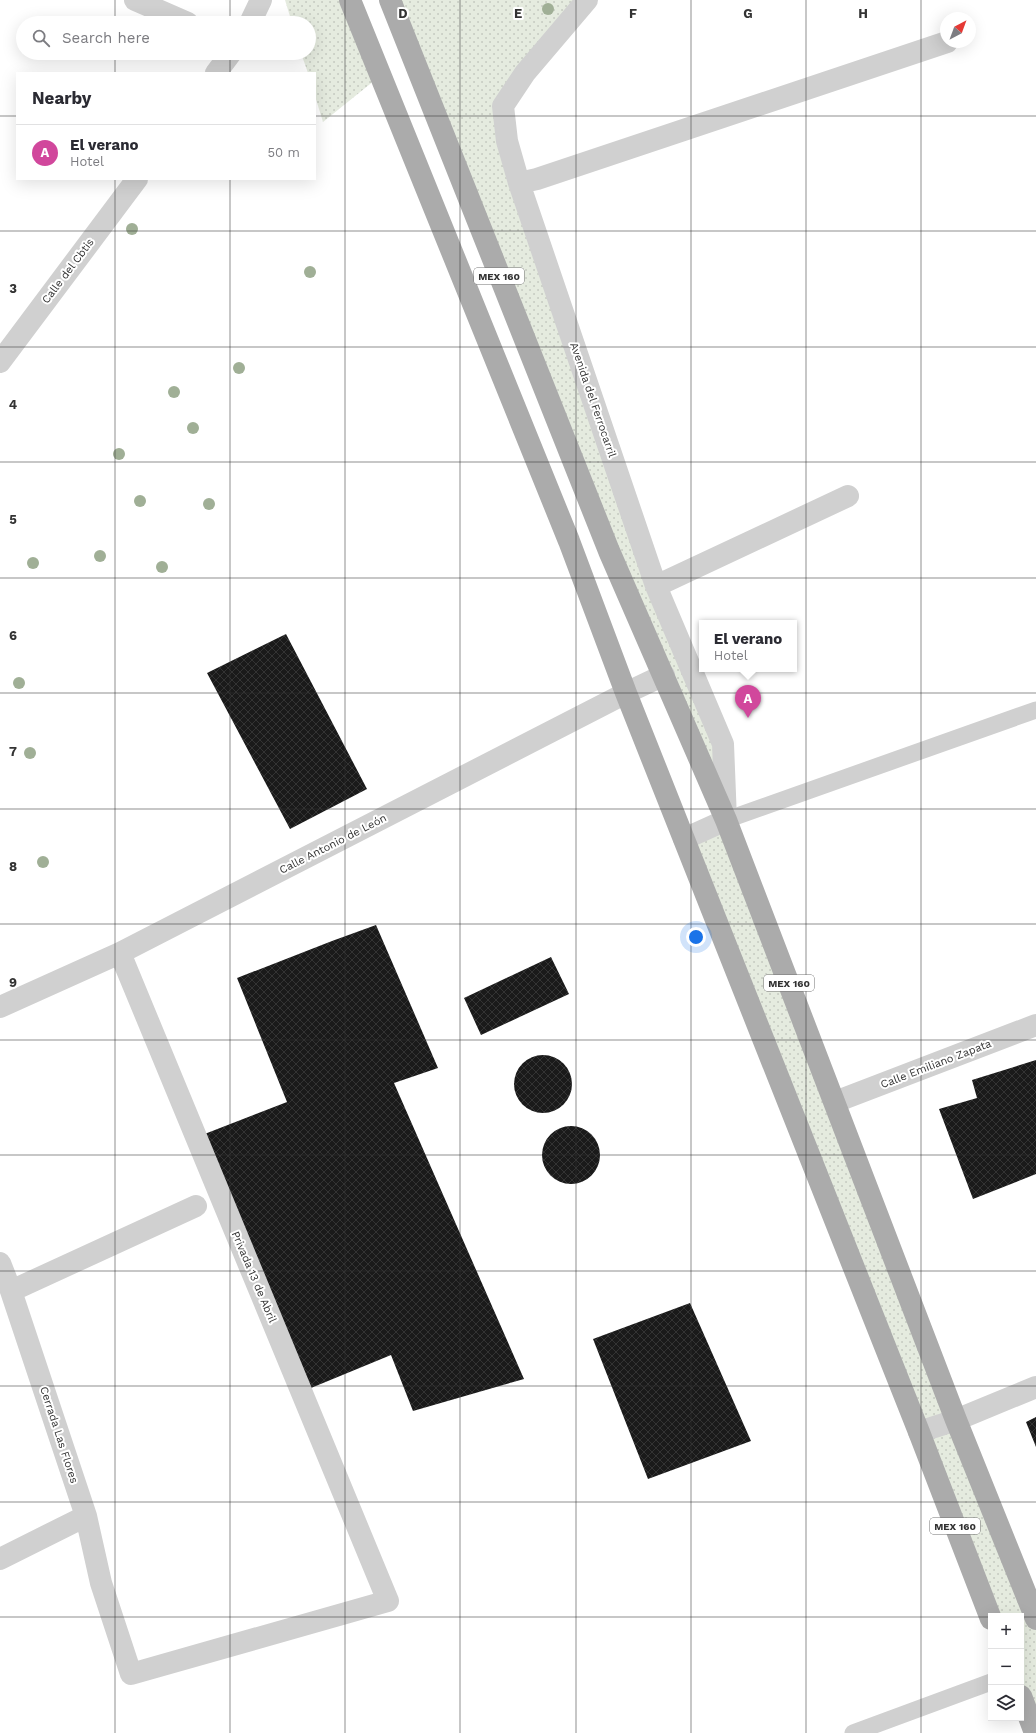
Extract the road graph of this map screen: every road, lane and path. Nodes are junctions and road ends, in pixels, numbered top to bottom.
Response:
1 (135, 0) edge
2 (261, 0) edge
3 (350, 0) edge
4 (390, 0) edge
5 (587, 0) edge
6 (172, 16) edge
7 (253, 16) edge
8 (940, 44) edge
9 (226, 60) edge
10 (217, 72) edge
11 (136, 180) edge
12 (519, 183) junction
13 (0, 362) edge
14 (848, 496) dead end
15 (656, 586) junction
16 (664, 675) junction
17 (626, 693) junction
18 (1036, 710) edge
19 (726, 820) junction
20 (684, 839) junction
21 (120, 953) junction
22 (0, 1007) edge
23 (1036, 1025) edge
24 (835, 1102) junction
25 (196, 1206) dead end
26 (0, 1263) edge
27 (11, 1291) junction
28 (1036, 1387) edge
29 (956, 1420) junction
30 (919, 1432) junction
31 (86, 1516) junction
32 (0, 1559) edge
33 (388, 1601) joint
34 (989, 1613) edge
35 (1036, 1619) edge
36 (988, 1683) edge
37 (1024, 1704) edge
38 (853, 1733) edge
39 (1035, 1733) edge

1 - 6 street
2 - 7 street
3 - 17 main road, MEX 160
4 - 16 main road, MEX 160
5 - 12 street, Avenida del Ferrocarril
8 - 12 street
9 - 10 street
11 - 13 street, Calle del Cbtis
12 - 15 street, Avenida del Ferrocarril
14 - 15 street
15 - 19 street, Avenida del Ferrocarril
16 - 17 street, Calle Antonio de León
16 - 19 main road, MEX 160
17 - 20 main road, MEX 160
17 - 21 street, Calle Antonio de León
18 - 19 lane
19 - 20 street
19 - 24 main road, MEX 160
20 - 30 main road, MEX 160
21 - 22 street, Calle Antonio de León
21 - 33 street, Privada 13 de Abril
23 - 24 street, Calle Emiliano Zapata
24 - 29 main road, MEX 160
25 - 27 street
26 - 27 street, Cerrada Las Flores
27 - 31 street, Cerrada Las Flores
28 - 29 street
29 - 30 street
29 - 35 main road, MEX 160
30 - 34 main road, MEX 160
31 - 32 street
31 - 33 street, Cerrada Las Flores
36 - 38 lane
37 - 39 main road

